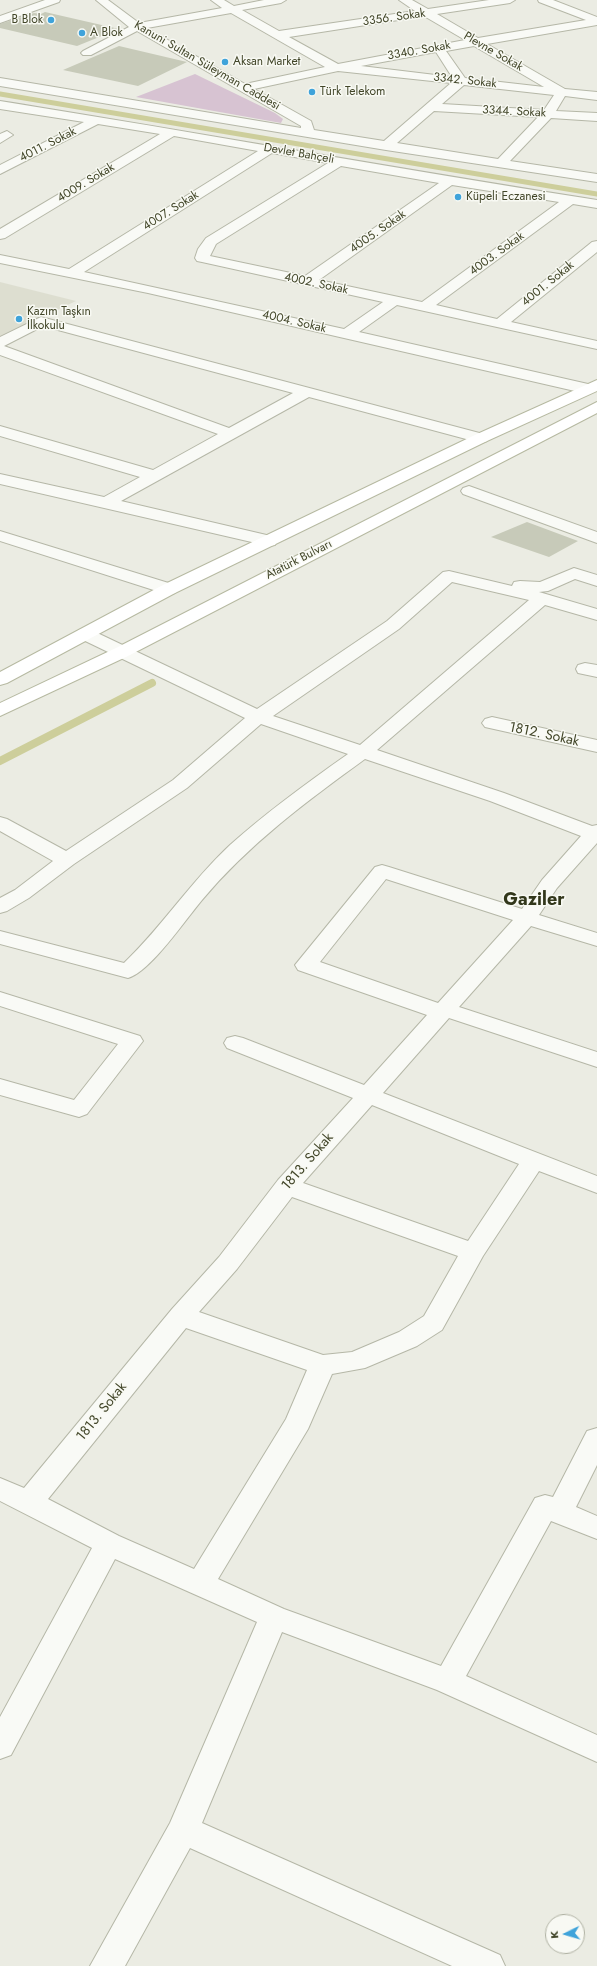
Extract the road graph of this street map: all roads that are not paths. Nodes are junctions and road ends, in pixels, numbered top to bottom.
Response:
1 (55, 0) edge
2 (100, 0) edge
3 (216, 0) edge
4 (281, 0) edge
5 (404, 0) edge
6 (510, 0) edge
7 (543, 0) edge
8 (232, 9) junction
9 (426, 13) junction
10 (0, 20) edge
11 (597, 22) edge
12 (137, 27) junction
13 (278, 35) junction
14 (474, 41) junction
15 (439, 48) junction
16 (86, 53) dead end
17 (334, 67) junction
18 (461, 80) junction
19 (0, 82) edge
20 (242, 88) junction
21 (562, 92) junction
22 (597, 96) edge
23 (0, 105) edge
24 (430, 107) junction
25 (548, 114) junction
26 (597, 117) edge
27 (95, 121) junction
28 (172, 132) junction
29 (308, 133) junction
30 (386, 146) junction
31 (270, 149) junction
32 (340, 161) junction
33 (501, 163) junction
34 (0, 170) edge
35 (597, 178) edge
36 (450, 181) junction
37 (570, 200) junction
38 (597, 204) edge
39 (0, 235) edge
40 (597, 245) edge
41 (0, 259) edge
42 (72, 273) junction
43 (306, 282) junction
44 (394, 301) junction
45 (424, 307) junction
46 (499, 324) junction
47 (347, 334) junction
48 (0, 343) edge
49 (597, 345) edge
50 (0, 350) edge
51 (592, 387) edge
52 (308, 391) junction
53 (597, 407) edge
54 (0, 431) edge
55 (231, 434) junction
56 (482, 438) junction
57 (155, 476) junction
58 (0, 479) edge
59 (469, 492) dead end
60 (107, 502) junction
61 (0, 536) edge
62 (597, 538) edge
63 (269, 541) junction
64 (597, 581) edge
65 (485, 585) junction
66 (168, 589) junction
67 (542, 598) junction
68 (597, 615) edge
69 (85, 634) junction
70 (122, 652) junction
71 (0, 679) edge
72 (0, 710) edge
73 (258, 717) junction
74 (492, 723) dead end
75 (597, 746) edge
76 (363, 752) junction
77 (0, 823) edge
78 (596, 834) edge
79 (67, 860) junction
80 (0, 907) edge
81 (526, 917) junction
82 (0, 938) edge
83 (597, 940) edge
84 (0, 999) edge
85 (443, 1010) junction
86 (235, 1043) dead end
87 (597, 1060) edge
88 (0, 1087) edge
89 (367, 1096) junction
90 (534, 1160) junction
91 (597, 1185) edge
92 (287, 1186) junction
93 (473, 1252) junction
94 (182, 1316) junction
95 (322, 1365) junction
96 (597, 1438) edge
97 (0, 1489) edge
98 (29, 1502) junction
99 (559, 1512) junction
100 (597, 1528) edge
101 (109, 1544) junction
102 (200, 1584) junction
103 (274, 1617) junction
104 (448, 1680) junction
105 (0, 1746) edge
106 (597, 1750) edge
107 (183, 1830) junction
108 (107, 1966) edge
109 (488, 1966) edge

1 - 10 street
2 - 12 street, Kanuni Sultan Süleyman Caddesi
3 - 8 street
4 - 8 street
5 - 9 street, Plevne Sokak
6 - 9 street, 3356. Sokak
7 - 11 street
8 - 12 street
8 - 13 street
9 - 13 street, 3356. Sokak
9 - 14 street, Plevne Sokak
11 - 14 street, 3340. Sokak
12 - 16 street
12 - 20 street, Kanuni Sultan Süleyman Caddesi
13 - 17 street
14 - 15 street, 3340. Sokak
14 - 21 street, Plevne Sokak
15 - 17 street, 3340. Sokak
15 - 18 street
17 - 18 street, 3342. Sokak
17 - 20 street, 3340. Sokak
18 - 21 street, 3342. Sokak
18 - 24 street
19 - 29 street, Devlet Bahçeli
20 - 29 street, Kanuni Sultan Süleyman Caddesi
21 - 22 street, 3342. Sokak
21 - 25 street
23 - 27 street, Devlet Bahçeli
24 - 25 street, 3344. Sokak
24 - 30 street
25 - 26 street, 3344. Sokak
25 - 33 street
27 - 28 street, Devlet Bahçeli
27 - 34 street, 4011. Sokak
28 - 31 street, Devlet Bahçeli
28 - 39 street, 4009. Sokak
29 - 30 street, Devlet Bahçeli
30 - 33 street, Devlet Bahçeli
31 - 32 street, Devlet Bahçeli
31 - 42 street, 4007. Sokak
32 - 36 street, Devlet Bahçeli
32 - 43 street, 4002. Sokak
33 - 35 street, Devlet Bahçeli
36 - 37 street, Devlet Bahçeli
36 - 43 street, 4005. Sokak
37 - 38 street, Devlet Bahçeli
37 - 45 street, 4003. Sokak
40 - 46 street, 4001. Sokak
41 - 42 street, 4004. Sokak
42 - 47 street, 4004. Sokak
43 - 44 street, 4002. Sokak
44 - 45 street, 4002. Sokak
44 - 47 street
45 - 46 street, 4002. Sokak
46 - 49 street, 4002. Sokak
47 - 51 street, 4004. Sokak
48 - 52 street
50 - 55 street
51 - 56 main road
52 - 55 street
52 - 56 street
53 - 70 main road, Atatürk Bulvarı
54 - 57 street
55 - 57 street
56 - 63 main road
57 - 60 street
58 - 60 street
59 - 62 street
60 - 63 street
61 - 66 street
63 - 66 main road
64 - 65 street
65 - 67 street
65 - 73 street
66 - 69 main road
67 - 68 street
67 - 76 street
69 - 70 street
69 - 71 main road
70 - 72 main road, Atatürk Bulvarı
70 - 73 street
73 - 76 street
73 - 79 street
74 - 75 street, 1812. Sokak
76 - 78 street
76 - 82 street
77 - 79 street
78 - 81 street, 1813. Sokak
79 - 80 street
81 - 83 street
81 - 85 street, 1813. Sokak
81 - 85 street
84 - 88 street
85 - 87 street
85 - 89 street, 1813. Sokak
86 - 89 street
89 - 90 street
89 - 92 street, 1813. Sokak
90 - 91 street
90 - 93 street
92 - 93 street
92 - 94 street, 1813. Sokak
93 - 95 street
94 - 95 street
94 - 98 street, 1813. Sokak
95 - 102 street
96 - 99 street
97 - 98 street
98 - 101 street
99 - 100 street
99 - 104 street
101 - 102 street
101 - 105 street
102 - 103 street
103 - 104 street
103 - 107 street
104 - 106 street
107 - 108 street
107 - 109 street

